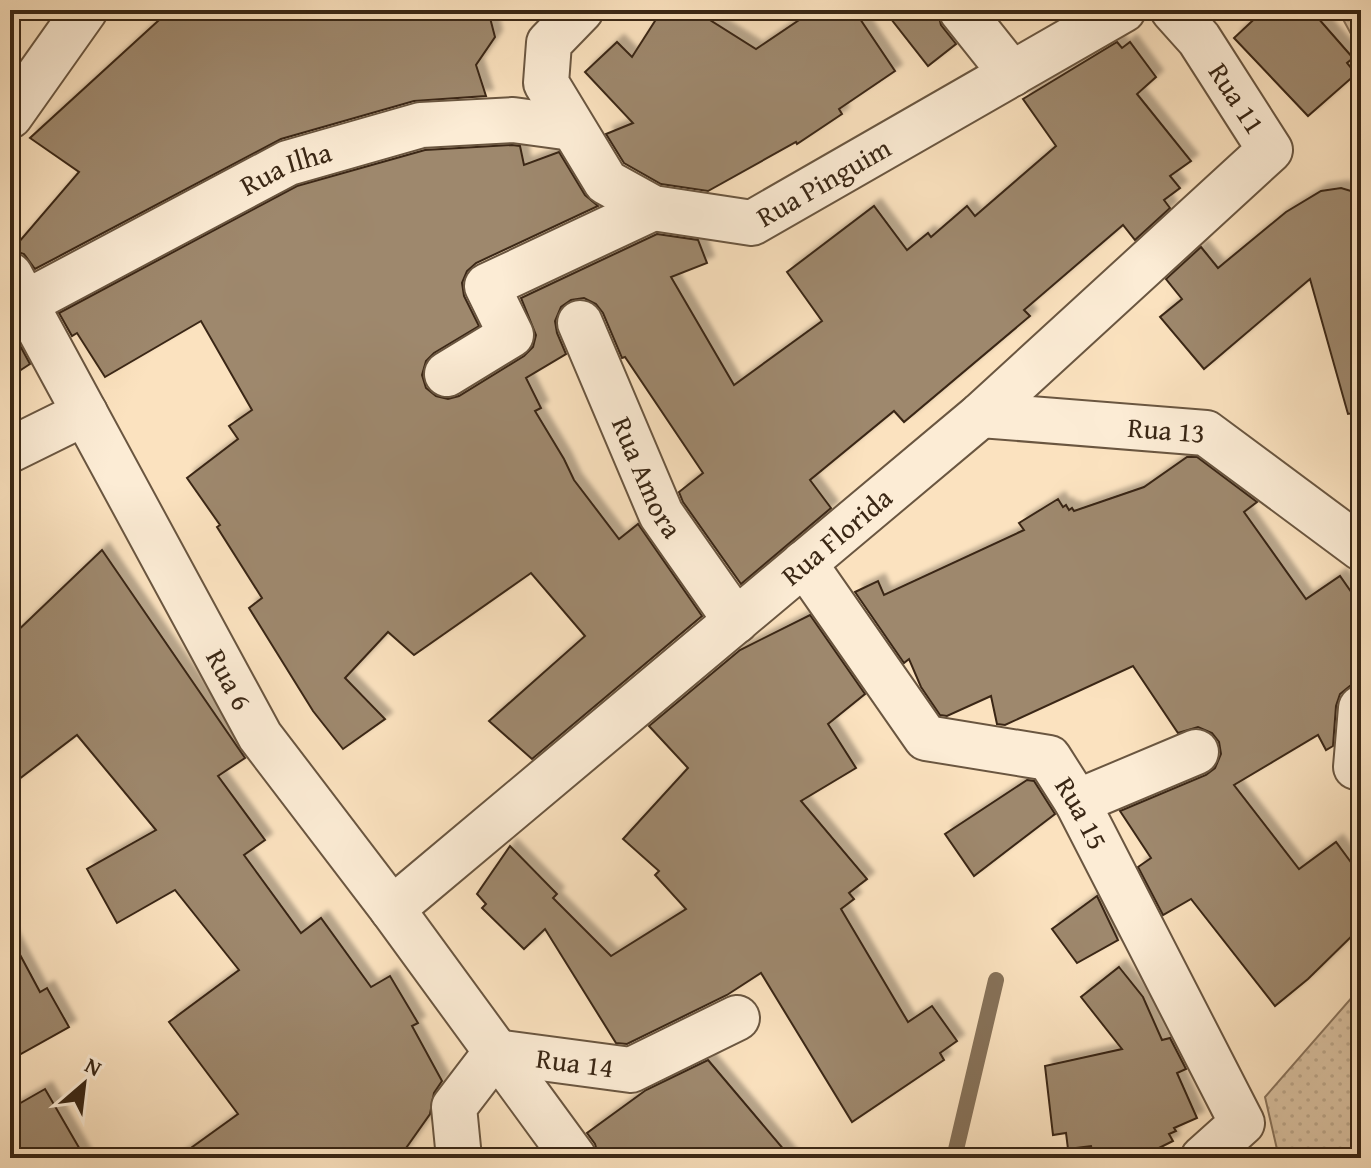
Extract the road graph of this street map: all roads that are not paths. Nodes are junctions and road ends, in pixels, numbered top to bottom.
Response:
1 (85, 10) edge
2 (581, 10) edge
3 (961, 10) edge
4 (1123, 10) edge
5 (1173, 10) edge
6 (1012, 74) junction
7 (10, 116) edge
8 (572, 128) junction
9 (1270, 150) joint
10 (653, 208) junction
11 (18, 289) edge
12 (580, 323) dead end
13 (447, 374) dead end
14 (85, 413) junction
15 (981, 415) junction
16 (10, 450) edge
17 (1361, 548) edge
18 (804, 563) junction
19 (736, 621) junction
20 (1361, 708) edge
21 (1196, 752) dead end
22 (1356, 767) dead end
23 (1077, 802) junction
24 (392, 909) junction
25 (737, 1018) dead end
26 (496, 1052) junction
27 (459, 1158) edge
28 (574, 1158) edge
29 (1203, 1158) edge

1 - 7 lane
2 - 8 lane, Rua Pinguim
3 - 6 lane
4 - 6 lane, Rua Pinguim
5 - 9 lane, Rua 11
6 - 10 lane, Rua Pinguim
8 - 10 lane, Rua Pinguim
8 - 11 lane, Rua Ilha
9 - 15 lane, Rua Florida
10 - 13 lane
11 - 14 lane, Rua 6
12 - 19 lane, Rua Amora
14 - 16 lane
14 - 24 lane, Rua 6
15 - 17 lane, Rua 13
15 - 18 lane, Rua Florida
18 - 19 lane, Rua Florida
18 - 23 lane, Rua 15
19 - 24 lane, Rua Florida
20 - 22 lane
21 - 23 lane
23 - 29 lane, Rua 15
24 - 26 lane, Rua 6
25 - 26 lane, Rua 14
26 - 27 lane
26 - 28 lane, Rua 6

